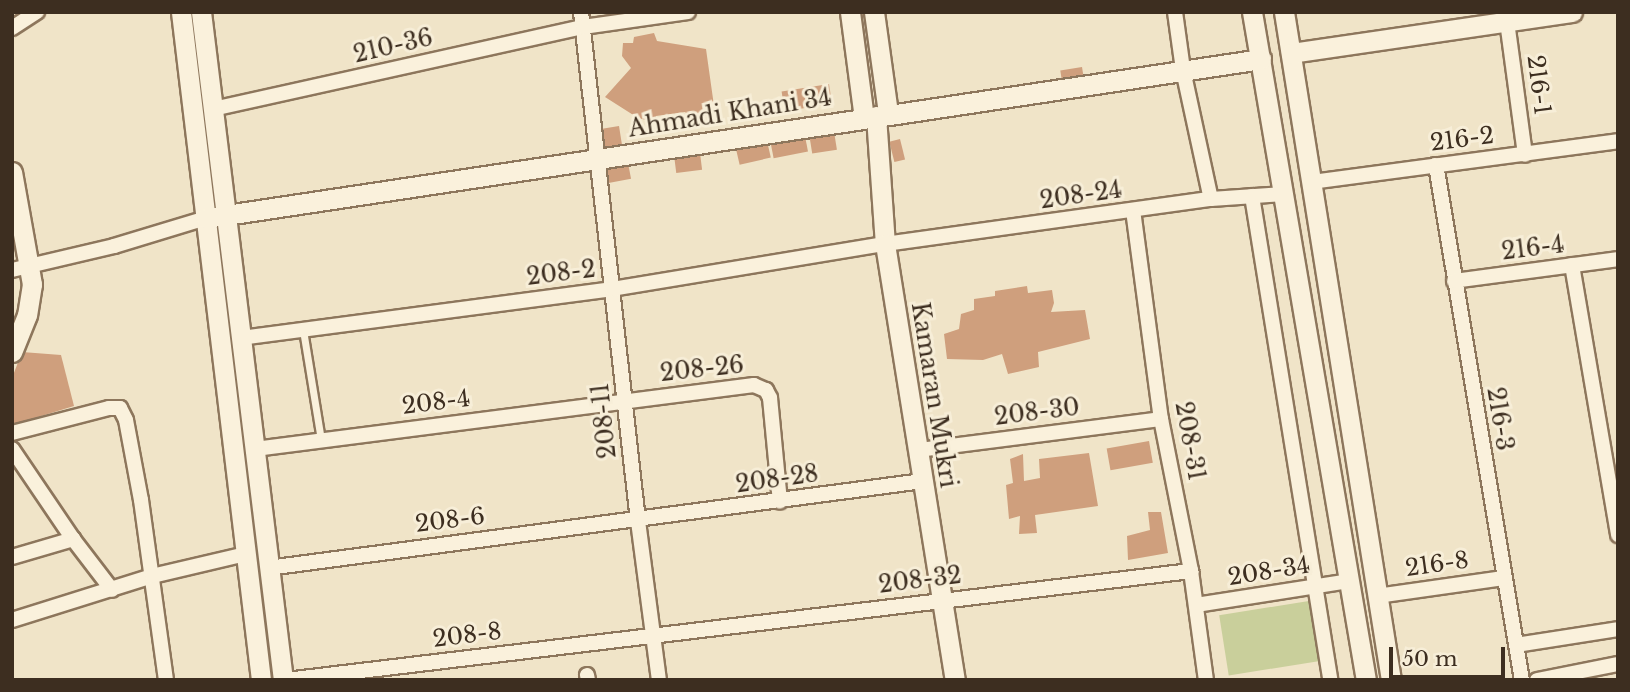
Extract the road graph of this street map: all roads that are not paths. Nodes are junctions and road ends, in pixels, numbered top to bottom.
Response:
1 (37, 12) edge
2 (181, 12) edge
3 (201, 12) edge
4 (688, 12) edge
5 (850, 12) edge
6 (874, 12) edge
7 (1175, 12) edge
8 (1252, 12) edge
9 (1284, 12) edge
10 (1572, 12) edge
11 (1507, 17) edge
12 (582, 20) edge
13 (12, 28) edge
14 (1291, 53) junction
15 (1261, 59) junction
16 (1183, 70) junction
17 (213, 109) junction
18 (876, 116) junction
19 (1618, 141) edge
20 (1525, 155) junction
21 (597, 158) junction
22 (1436, 165) junction
23 (12, 172) edge
24 (1312, 182) junction
25 (1284, 194) junction
26 (1252, 196) junction
27 (1211, 199) junction
28 (1133, 210) junction
29 (226, 213) junction
30 (206, 218) junction
31 (885, 244) junction
32 (1618, 259) edge
33 (1572, 265) junction
34 (20, 268) edge
35 (1454, 281) junction
36 (612, 289) junction
37 (303, 328) junction
38 (241, 338) junction
39 (12, 352) edge
40 (624, 401) junction
41 (1161, 419) junction
42 (1350, 427) junction
43 (1324, 432) junction
44 (12, 433) edge
45 (321, 440) junction
46 (12, 449) edge
47 (255, 449) junction
48 (919, 450) junction
49 (1357, 467) junction
50 (1331, 474) junction
51 (923, 481) junction
52 (780, 502) junction
53 (638, 520) junction
54 (1618, 535) edge
55 (72, 539) junction
56 (246, 554) junction
57 (12, 557) edge
58 (268, 568) junction
59 (1192, 571) junction
60 (152, 576) junction
61 (1504, 578) junction
62 (1350, 581) junction
63 (1315, 587) junction
64 (112, 590) junction
65 (1377, 596) junction
66 (942, 601) junction
67 (1196, 605) junction
68 (12, 620) edge
69 (1618, 629) edge
70 (654, 635) junction
71 (1516, 645) junction
72 (1618, 664) edge
73 (166, 680) edge
74 (261, 680) edge
75 (284, 680) edge
76 (659, 680) edge
77 (954, 680) edge
78 (1206, 680) edge
79 (1330, 680) edge
80 (1366, 680) edge
81 (1391, 680) edge
82 (1522, 680) edge
83 (1537, 680) edge

1 - 13 street
2 - 30 main road
3 - 17 main road
4 - 12 street, 210-36
5 - 18 main road, Kamaran Mukri
6 - 18 main road, Kamaran Mukri
7 - 16 street
8 - 15 main road
9 - 14 main road
10 - 11 main road
11 - 14 main road
11 - 20 street, 216-1
12 - 17 street, 210-36
12 - 21 street
14 - 24 main road
15 - 16 main road, Ahmadi Khani 34
15 - 25 main road
16 - 18 main road, Ahmadi Khani 34
16 - 27 street
17 - 29 main road
18 - 21 main road, Ahmadi Khani 34
18 - 31 main road, Kamaran Mukri
19 - 20 street, 216-2
20 - 22 street, 216-2
21 - 29 main road, Ahmadi Khani 34
21 - 36 street, 208-11
22 - 24 street, 216-2
22 - 35 street, 216-3
23 - 34 main road
24 - 42 main road
25 - 26 street, 208-24
25 - 43 main road
26 - 27 street, 208-24
26 - 63 street
27 - 28 street, 208-24
28 - 31 street, 208-24
28 - 41 street, 208-31
29 - 30 main road, Ahmadi Khani 34
29 - 38 main road
30 - 34 street
30 - 56 main road
31 - 36 street, 208-2
31 - 48 main road, Kamaran Mukri
32 - 33 street, 216-4
33 - 35 street, 216-4
33 - 54 street
34 - 39 main road
35 - 61 street, 216-3
36 - 37 street, 208-2
36 - 40 street, 208-11
37 - 38 street, 208-2
37 - 45 lane
38 - 47 main road
40 - 45 street, 208-4
40 - 52 street, 208-26
40 - 53 street, 208-11
41 - 48 street, 208-30
41 - 59 street, 208-31
42 - 43 main road
42 - 49 main road
43 - 50 main road
44 - 60 street
45 - 47 street, 208-4
46 - 55 street
47 - 58 main road
48 - 51 main road, Kamaran Mukri
49 - 50 main road
49 - 65 main road
50 - 62 main road
51 - 52 street, 208-28
51 - 66 main road, Kamaran Mukri
52 - 53 street, 208-28
53 - 58 street, 208-6
53 - 70 street, 208-11
55 - 57 street
55 - 64 street
56 - 60 street
56 - 74 main road
58 - 75 main road
59 - 66 street, 208-32
59 - 67 street, 208-31
60 - 64 street
60 - 73 street
61 - 65 street, 216-8
61 - 71 street, 216-3
62 - 63 street, 208-34
62 - 80 main road
63 - 67 street, 208-34
63 - 79 street
64 - 68 street
65 - 81 main road
66 - 70 street, 208-32
66 - 77 main road, Kamaran Mukri
67 - 78 street, 208-31
69 - 71 street
70 - 75 street, 208-8
70 - 76 street, 208-11
71 - 82 street, 216-3
72 - 83 street

